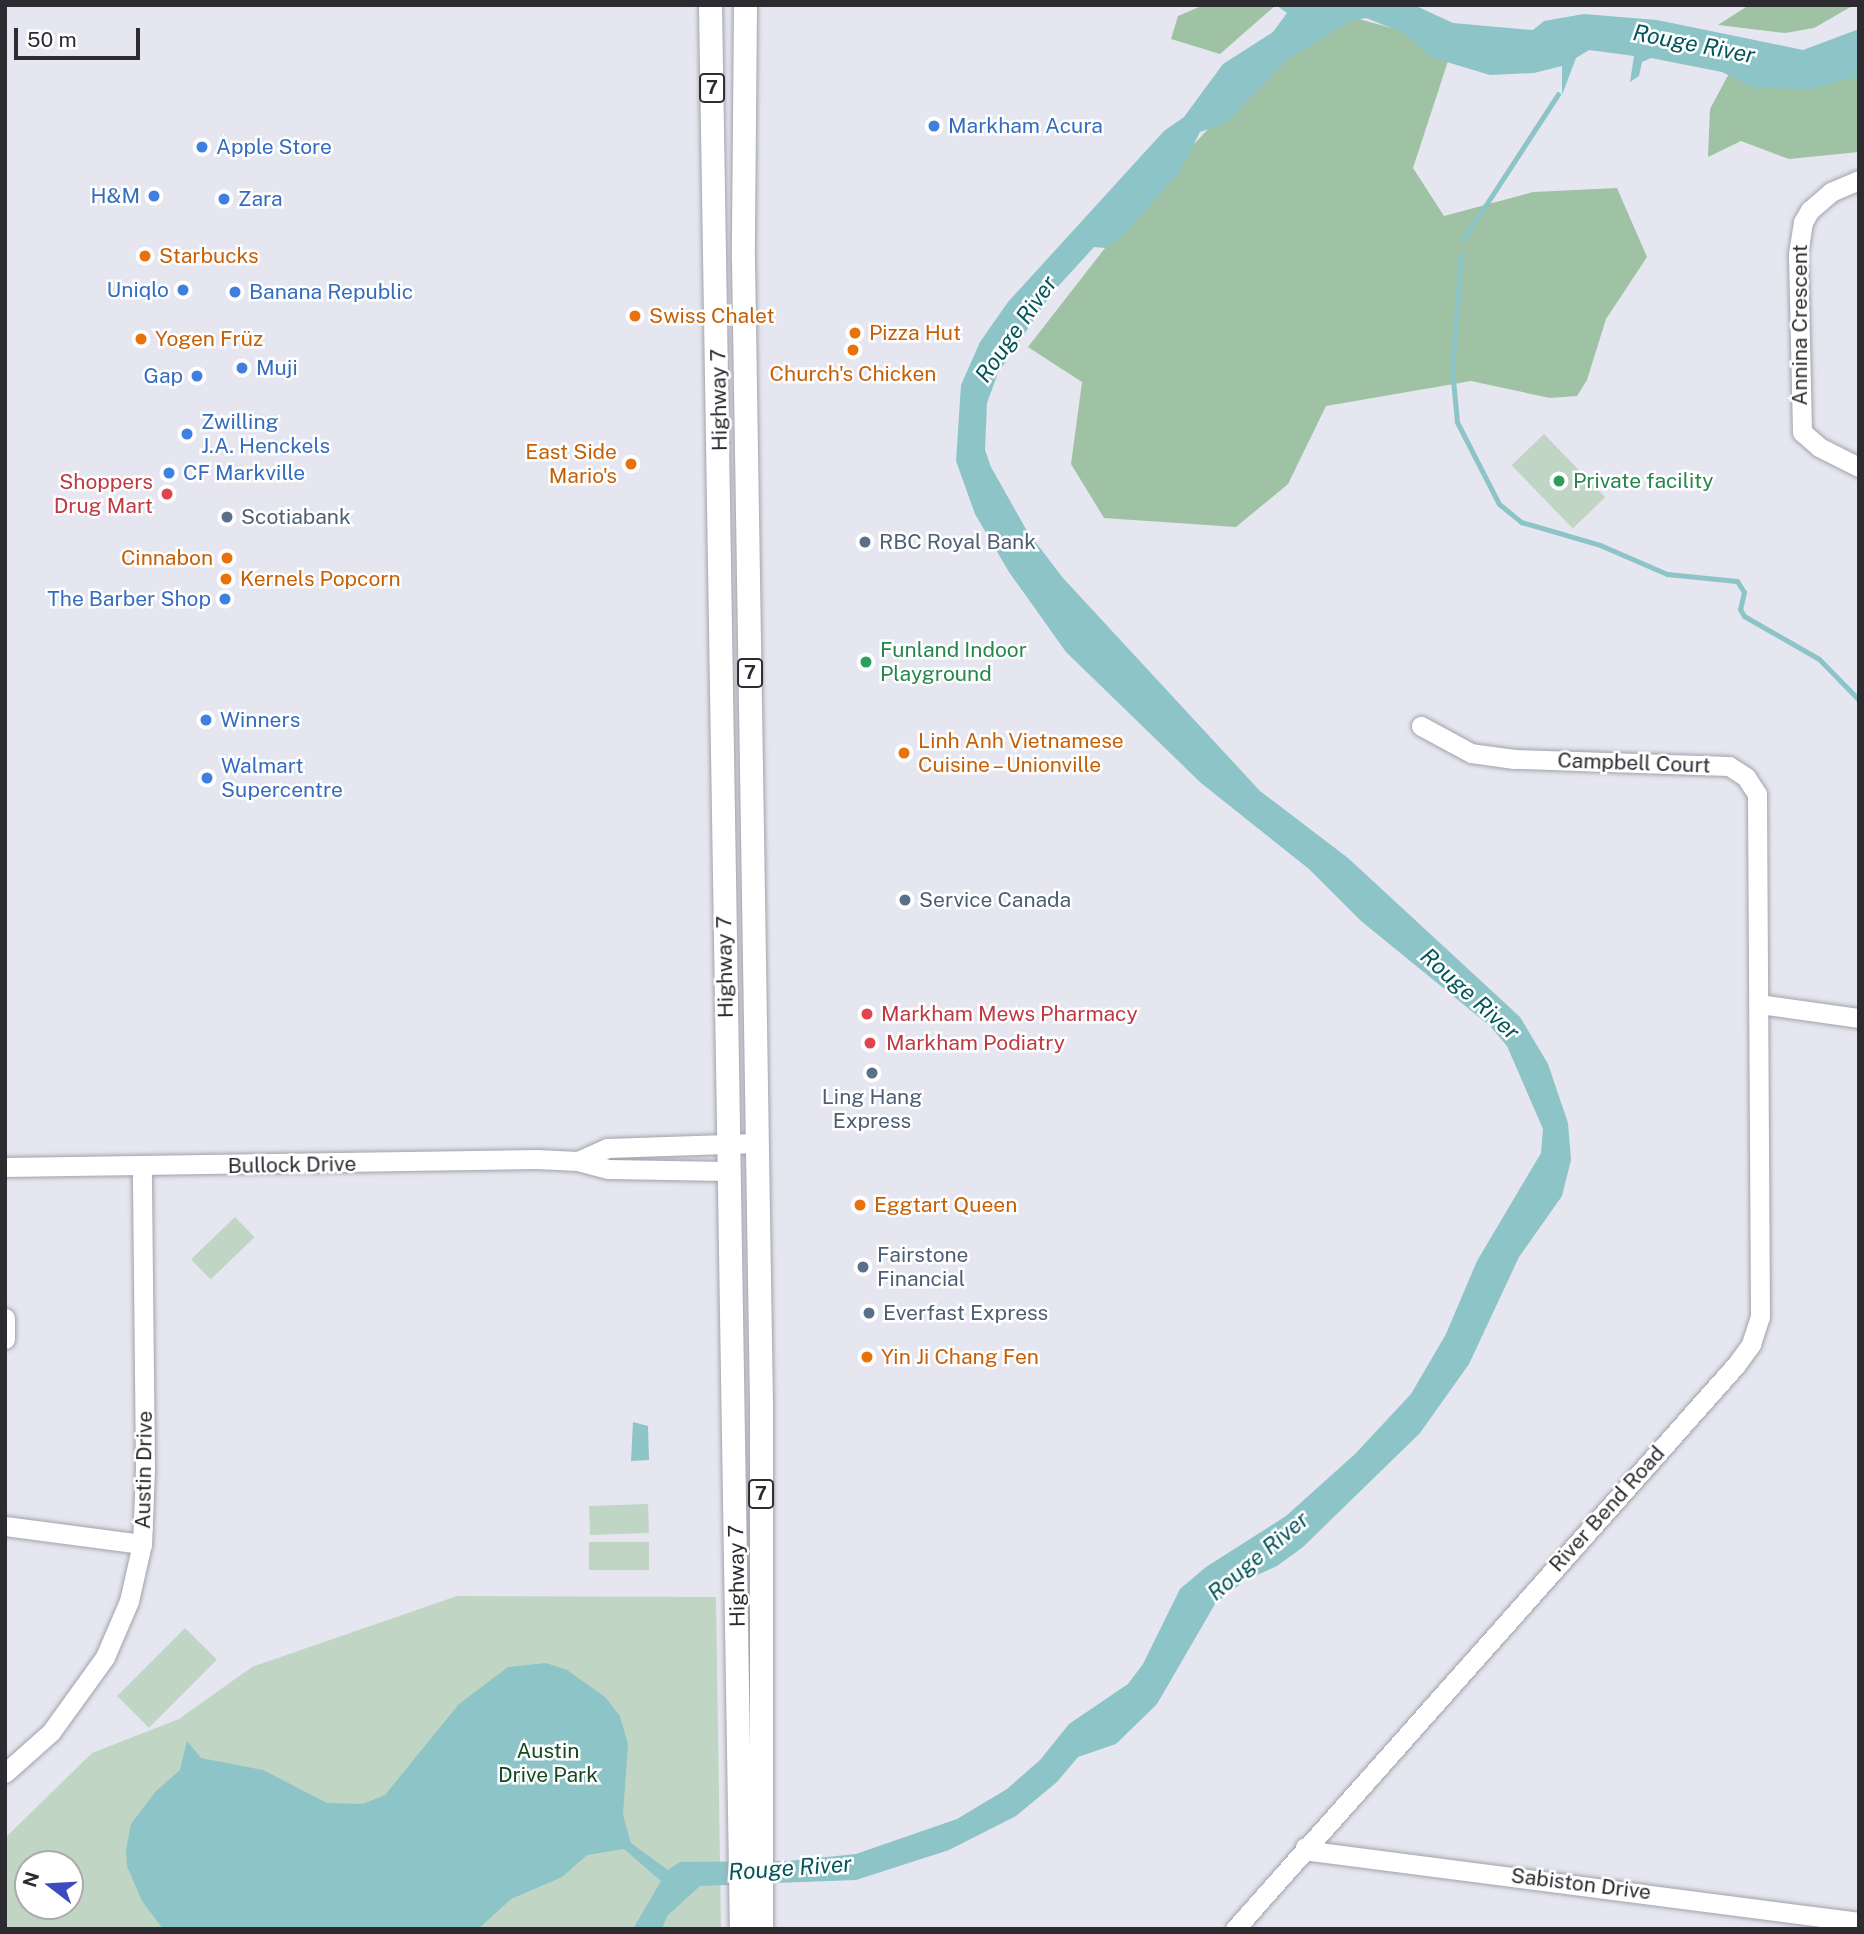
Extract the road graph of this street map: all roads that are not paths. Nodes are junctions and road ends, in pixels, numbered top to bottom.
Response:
1 (710, 5) edge
2 (745, 5) edge
3 (1859, 180) edge
4 (1859, 467) edge
5 (1421, 726) dead end
6 (1759, 1004) junction
7 (1859, 1018) edge
8 (756, 1143) junction
9 (726, 1144) junction
10 (578, 1161) junction
11 (142, 1165) junction
12 (5, 1167) edge
13 (727, 1171) junction
14 (5, 1318) edge
15 (5, 1339) edge
16 (5, 1525) edge
17 (142, 1544) junction
18 (5, 1773) edge
19 (750, 1817) junction
20 (1305, 1846) junction
21 (751, 1904) junction
22 (1859, 1922) edge
23 (741, 1929) edge
24 (761, 1929) edge
25 (1235, 1929) edge

1 - 9 main road, Highway 7 / 7
2 - 8 main road, Highway 7 / 7
3 - 4 street, Annina Crescent
5 - 6 street, Campbell Court
6 - 7 street
6 - 20 street, River Bend Road
8 - 9 street, Bullock Drive
8 - 19 main road, Highway 7 / 7
9 - 10 street, Bullock Drive
9 - 13 main road, Highway 7 / 7
10 - 11 street, Bullock Drive
10 - 13 street, Bullock Drive
11 - 12 street, Bullock Drive
11 - 17 street, Austin Drive
13 - 19 main road, Highway 7 / 7
14 - 15 street
16 - 17 street
17 - 18 street, Austin Drive
19 - 21 main road, Highway 7 / 7
20 - 22 street, Sabiston Drive
20 - 25 street, River Bend Road
21 - 23 main road, Highway 7 / 7
21 - 24 main road, Highway 7 / 7

